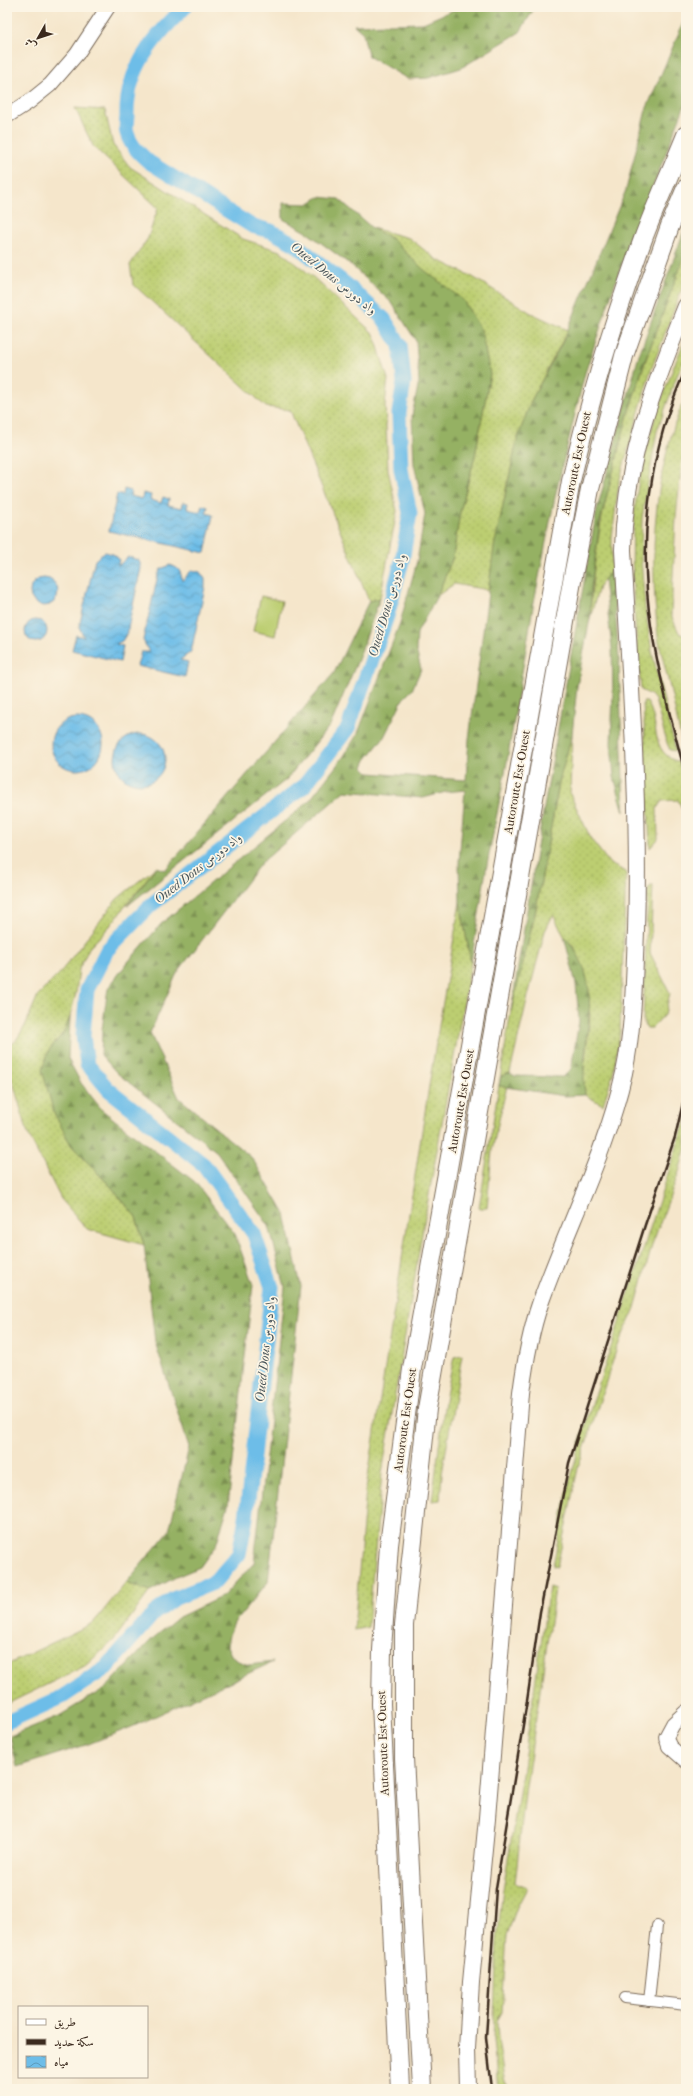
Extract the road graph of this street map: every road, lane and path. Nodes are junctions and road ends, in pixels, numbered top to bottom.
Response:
1 (108, 7) edge
2 (7, 116) edge
3 (686, 135) edge
4 (686, 188) edge
5 (686, 306) edge
6 (686, 1712) edge
7 (686, 1761) edge
8 (657, 1926) dead end
9 (625, 1998) dead end
10 (648, 2001) junction
11 (686, 2005) edge
12 (400, 2089) edge
13 (422, 2089) edge
14 (468, 2089) edge

1 - 2 street
3 - 12 highway, Autoroute Est-Ouest
4 - 13 highway, Autoroute Est-Ouest
5 - 14 main road
6 - 7 street
8 - 10 street
9 - 10 street
10 - 11 street

